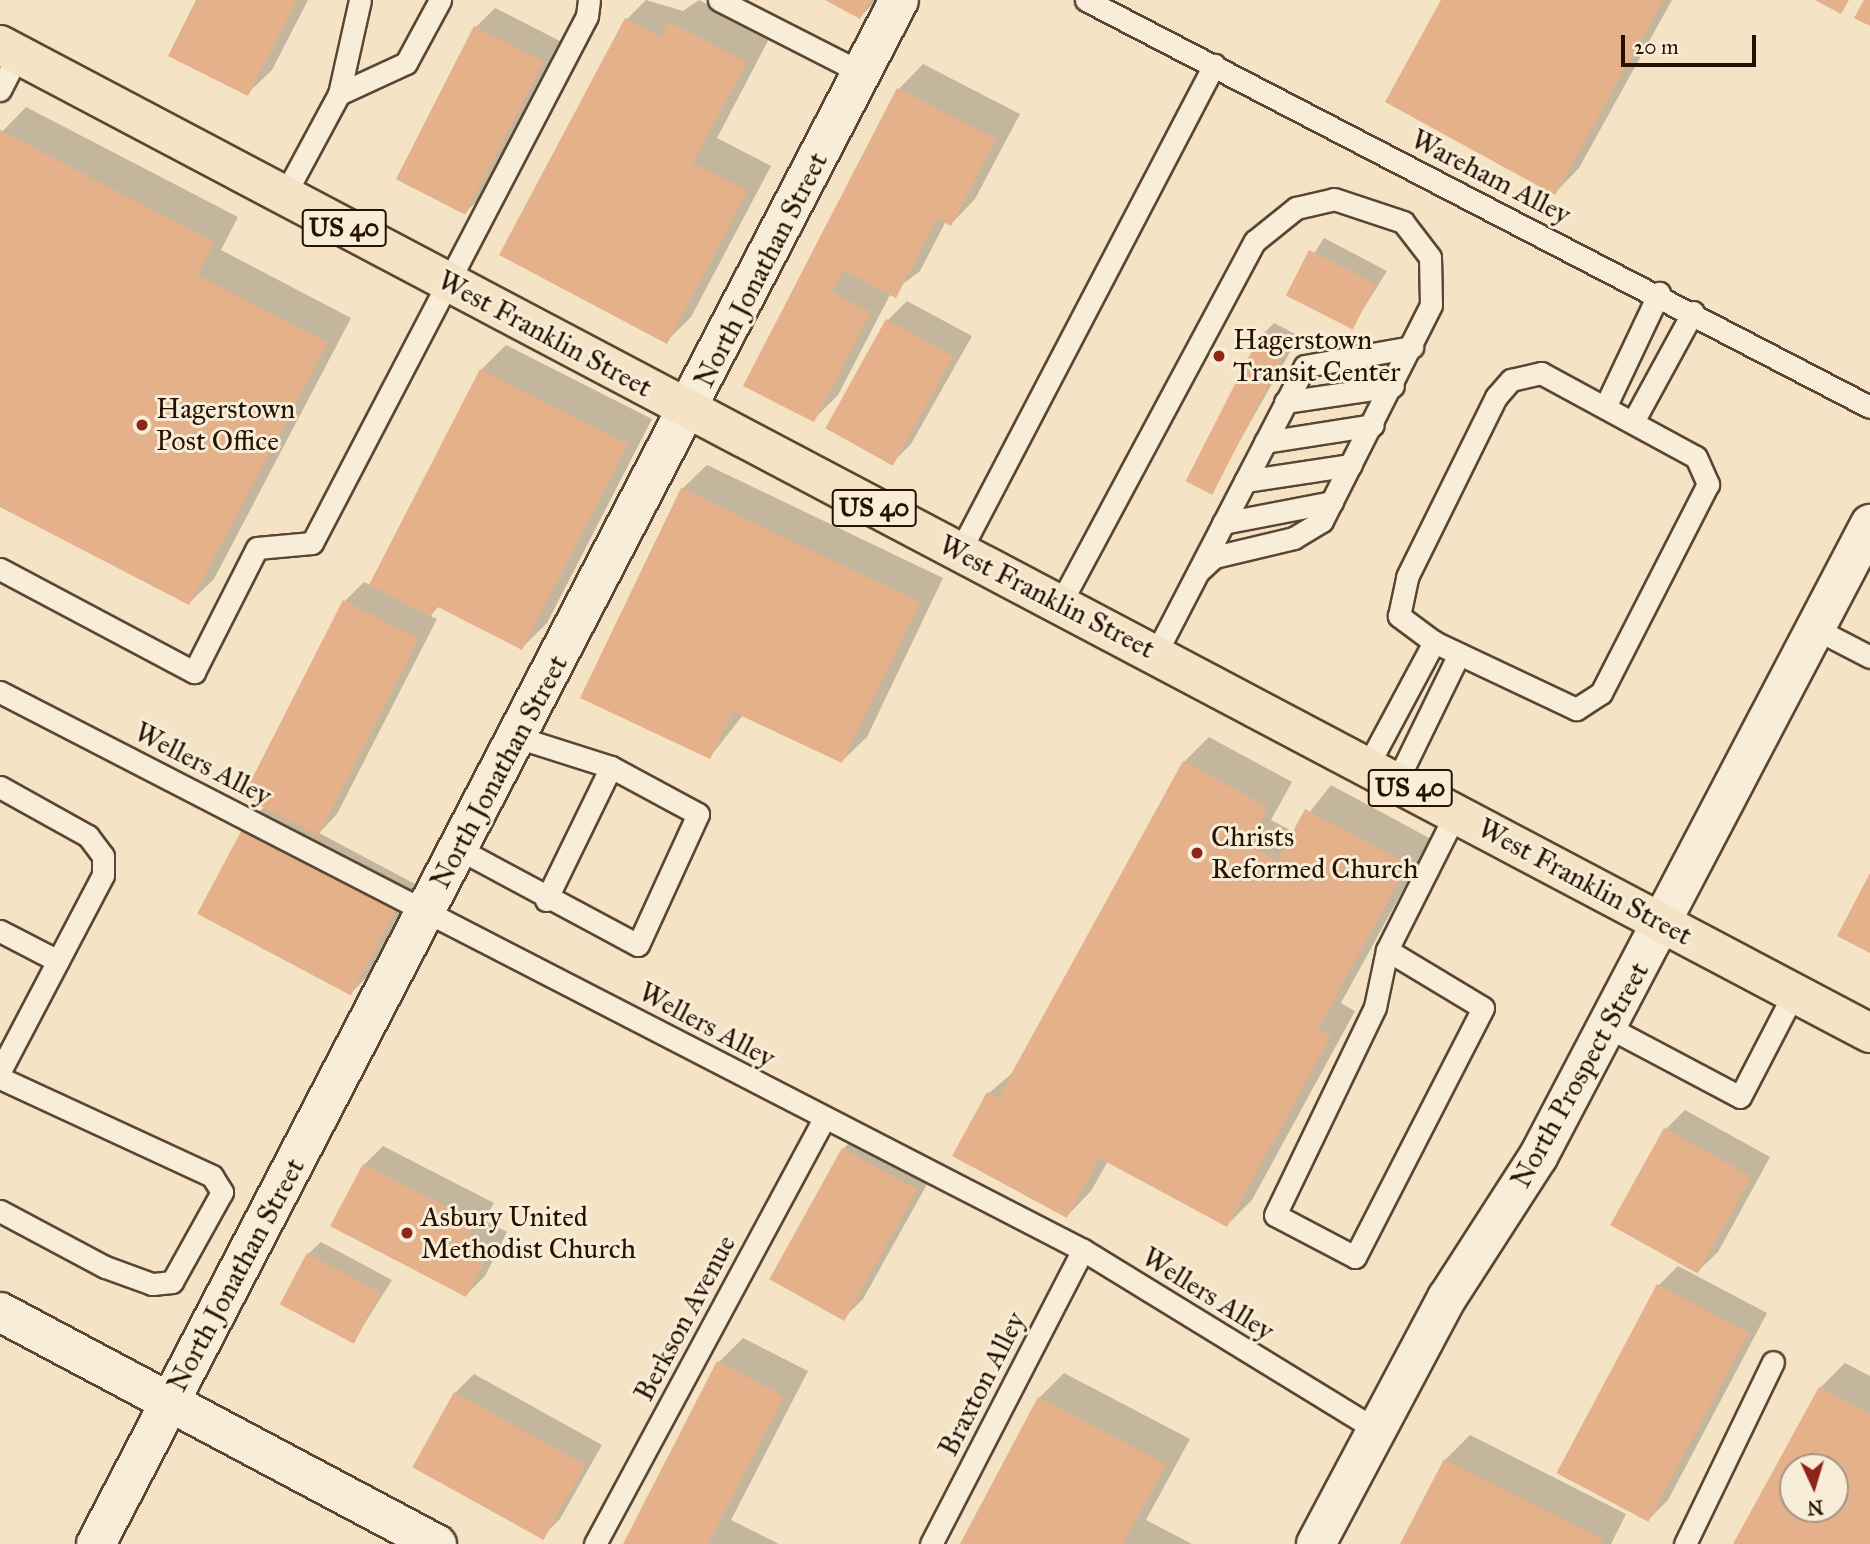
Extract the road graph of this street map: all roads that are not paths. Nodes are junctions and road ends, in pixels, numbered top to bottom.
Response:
1 (360, 0) edge
2 (439, 0) edge
3 (589, 0) edge
4 (719, 0) edge
5 (899, 0) edge
6 (1086, 0) edge
7 (9, 50) edge
8 (1214, 65) junction
9 (862, 73) junction
10 (0, 90) edge
11 (340, 94) junction
12 (284, 196) junction
13 (445, 282) junction
14 (1659, 293) junction
15 (1693, 312) junction
16 (1412, 347) junction
17 (1393, 386) junction
18 (1285, 402) junction
19 (1607, 403) junction
20 (1870, 407) edge
21 (689, 411) junction
22 (1634, 420) junction
23 (1373, 425) junction
24 (1265, 442) junction
25 (1351, 465) junction
26 (1245, 481) junction
27 (1332, 502) junction
28 (1223, 523) junction
29 (1870, 524) edge
30 (959, 553) junction
31 (0, 569) edge
32 (1199, 571) junction
33 (1060, 604) junction
34 (1816, 629) junction
35 (1434, 642) junction
36 (1156, 653) junction
37 (1459, 654) junction
38 (1870, 657) edge
39 (0, 692) edge
40 (517, 737) junction
41 (611, 767) junction
42 (1382, 773) junction
43 (0, 787) edge
44 (1456, 813) junction
45 (457, 848) junction
46 (546, 900) junction
47 (427, 908) junction
48 (1663, 923) junction
49 (0, 931) edge
50 (1388, 950) junction
51 (58, 961) junction
52 (1794, 993) junction
53 (1608, 1027) junction
54 (1870, 1033) edge
55 (0, 1071) edge
56 (0, 1078) edge
57 (824, 1119) junction
58 (0, 1211) edge
59 (1083, 1250) junction
60 (0, 1312) edge
61 (1773, 1362) dead end
62 (169, 1404) junction
63 (1375, 1429) junction
64 (96, 1544) edge
65 (437, 1544) edge
66 (594, 1544) edge
67 (931, 1544) edge
68 (1316, 1544) edge
69 (1685, 1544) edge

1 - 11 lane
2 - 11 lane
3 - 13 lane
4 - 9 lane
5 - 9 main road, North Jonathan Street
6 - 8 lane, Wareham Alley
7 - 10 lane
7 - 12 main road, West Franklin Street / US 40
8 - 14 lane, Wareham Alley
8 - 30 lane
9 - 21 main road, North Jonathan Street
11 - 12 lane
12 - 13 main road, West Franklin Street / US 40
13 - 21 main road, West Franklin Street / US 40
13 - 31 lane
14 - 15 lane, Wareham Alley
14 - 19 lane
15 - 20 lane, Wareham Alley
15 - 22 lane
16 - 17 lane
16 - 18 lane
16 - 33 lane
17 - 18 lane
17 - 23 lane
18 - 24 lane
19 - 22 lane
19 - 35 lane
21 - 30 main road, West Franklin Street / US 40
21 - 40 main road, North Jonathan Street
22 - 37 lane
23 - 24 lane
23 - 25 lane
24 - 26 lane
25 - 26 lane
25 - 27 lane
26 - 28 lane
27 - 28 lane
27 - 32 lane
28 - 32 lane
29 - 34 main road, North Prospect Street
30 - 33 main road, West Franklin Street / US 40
32 - 36 lane
33 - 36 main road, West Franklin Street / US 40
34 - 38 lane
34 - 48 main road, North Prospect Street
35 - 37 lane
35 - 42 lane
36 - 42 main road, West Franklin Street / US 40
37 - 42 lane
39 - 47 lane, Wellers Alley
40 - 41 lane
40 - 45 main road, North Jonathan Street
41 - 46 lane
41 - 46 lane
42 - 44 main road, West Franklin Street / US 40
43 - 51 lane
44 - 48 main road, West Franklin Street / US 40
44 - 50 lane
45 - 46 lane
45 - 47 main road, North Jonathan Street
47 - 57 lane, Wellers Alley
47 - 62 main road, North Jonathan Street
48 - 52 main road, West Franklin Street / US 40
48 - 53 main road, North Prospect Street
49 - 51 lane
50 - 50 lane
51 - 55 lane
52 - 53 lane
52 - 54 main road, West Franklin Street / US 40
53 - 63 main road, North Prospect Street
56 - 58 lane
57 - 59 lane, Wellers Alley
57 - 66 lane, Berkson Avenue
59 - 63 lane, Wellers Alley
59 - 67 lane, Braxton Alley
60 - 62 main road
61 - 69 lane
62 - 64 main road, North Jonathan Street
62 - 65 main road
63 - 68 main road, North Prospect Street

